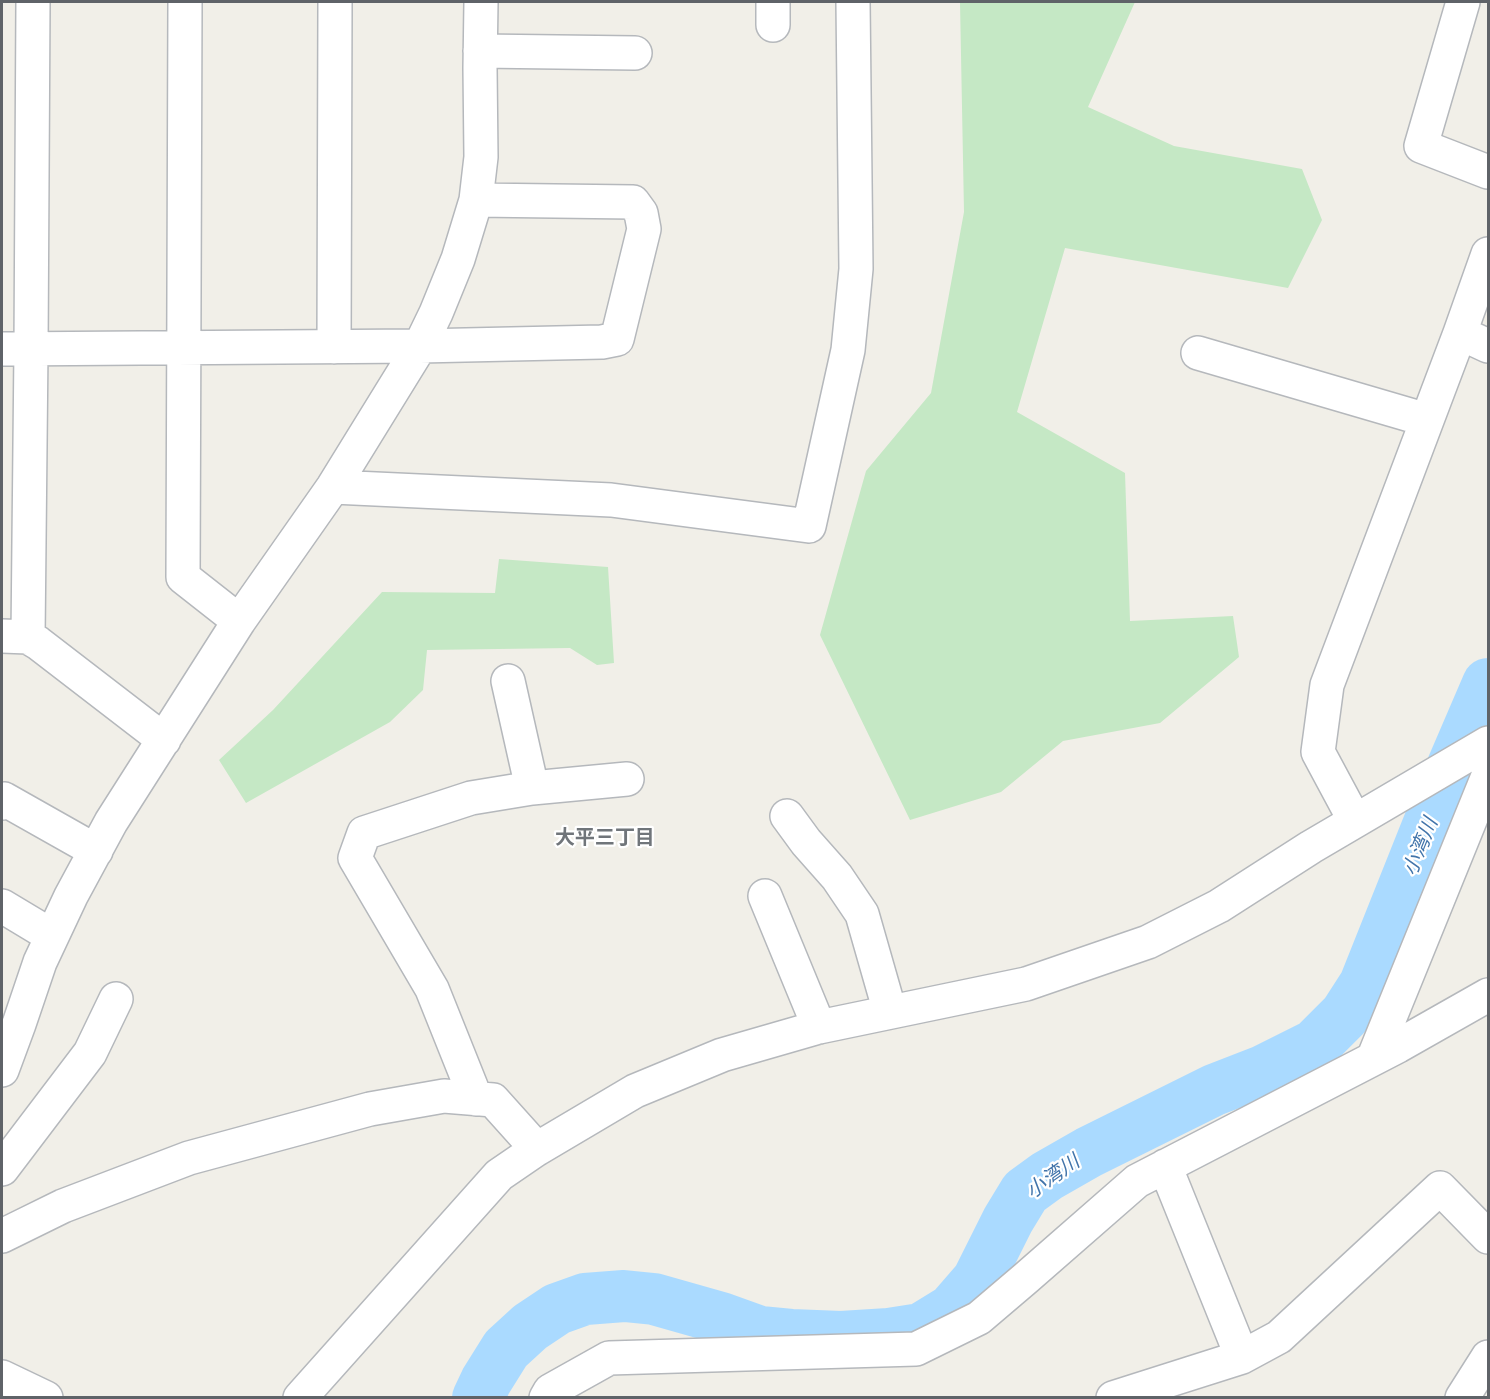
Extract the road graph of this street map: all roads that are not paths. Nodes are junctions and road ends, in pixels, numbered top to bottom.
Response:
1 (33, 2) edge
2 (184, 2) edge
3 (335, 2) edge
4 (482, 2) edge
5 (853, 2) edge
6 (1463, 2) edge
7 (480, 51) junction
8 (635, 53) dead end
9 (1488, 172) edge
10 (476, 200) junction
11 (1488, 254) edge
12 (1474, 339) edge
13 (420, 346) junction
14 (334, 347) junction
15 (183, 348) junction
16 (16, 349) edge
17 (1198, 353) dead end
18 (1427, 420) junction
19 (333, 487) junction
20 (239, 621) junction
21 (15, 636) edge
22 (508, 681) dead end
23 (164, 740) junction
24 (1488, 744) edge
25 (1488, 776) edge
26 (627, 779) dead end
27 (532, 788) junction
28 (2, 803) edge
29 (787, 816) dead end
30 (1355, 821) junction
31 (96, 851) junction
32 (765, 896) dead end
33 (2, 906) edge
34 (52, 936) junction
35 (1488, 995) edge
36 (116, 999) dead end
37 (890, 1012) junction
38 (10, 1018) edge
39 (819, 1027) junction
40 (1373, 1059) junction
41 (2, 1070) edge
42 (476, 1099) junction
43 (537, 1149) junction
44 (1165, 1166) junction
45 (2, 1170) edge
46 (2, 1236) edge
47 (1488, 1237) edge
48 (1242, 1357) junction
49 (1488, 1357) edge
50 (2, 1377) edge
51 (46, 1398) edge
52 (300, 1398) edge
53 (546, 1398) edge
54 (1113, 1398) edge
55 (1462, 1398) edge

1 - 16 street
2 - 15 street
3 - 14 street
4 - 7 street
5 - 19 street
6 - 9 street
7 - 8 street
7 - 10 street
10 - 13 street
10 - 13 street
11 - 12 street
12 - 18 street
13 - 14 street
13 - 19 street
14 - 15 street
15 - 16 street
15 - 20 street
16 - 21 street
17 - 18 street
18 - 30 street
19 - 20 street
20 - 23 street
21 - 23 street
22 - 27 street
23 - 31 street
24 - 30 street
25 - 40 street
26 - 27 street
27 - 42 street
28 - 31 street
29 - 37 street
30 - 37 street
31 - 34 street
32 - 39 street
33 - 34 street
34 - 38 street
35 - 40 street
36 - 45 street
37 - 39 street
38 - 41 street
39 - 43 street
40 - 44 street
42 - 43 street
42 - 46 street
43 - 52 street
44 - 48 street
44 - 53 street
47 - 48 street
48 - 54 street
49 - 55 street
50 - 51 street

